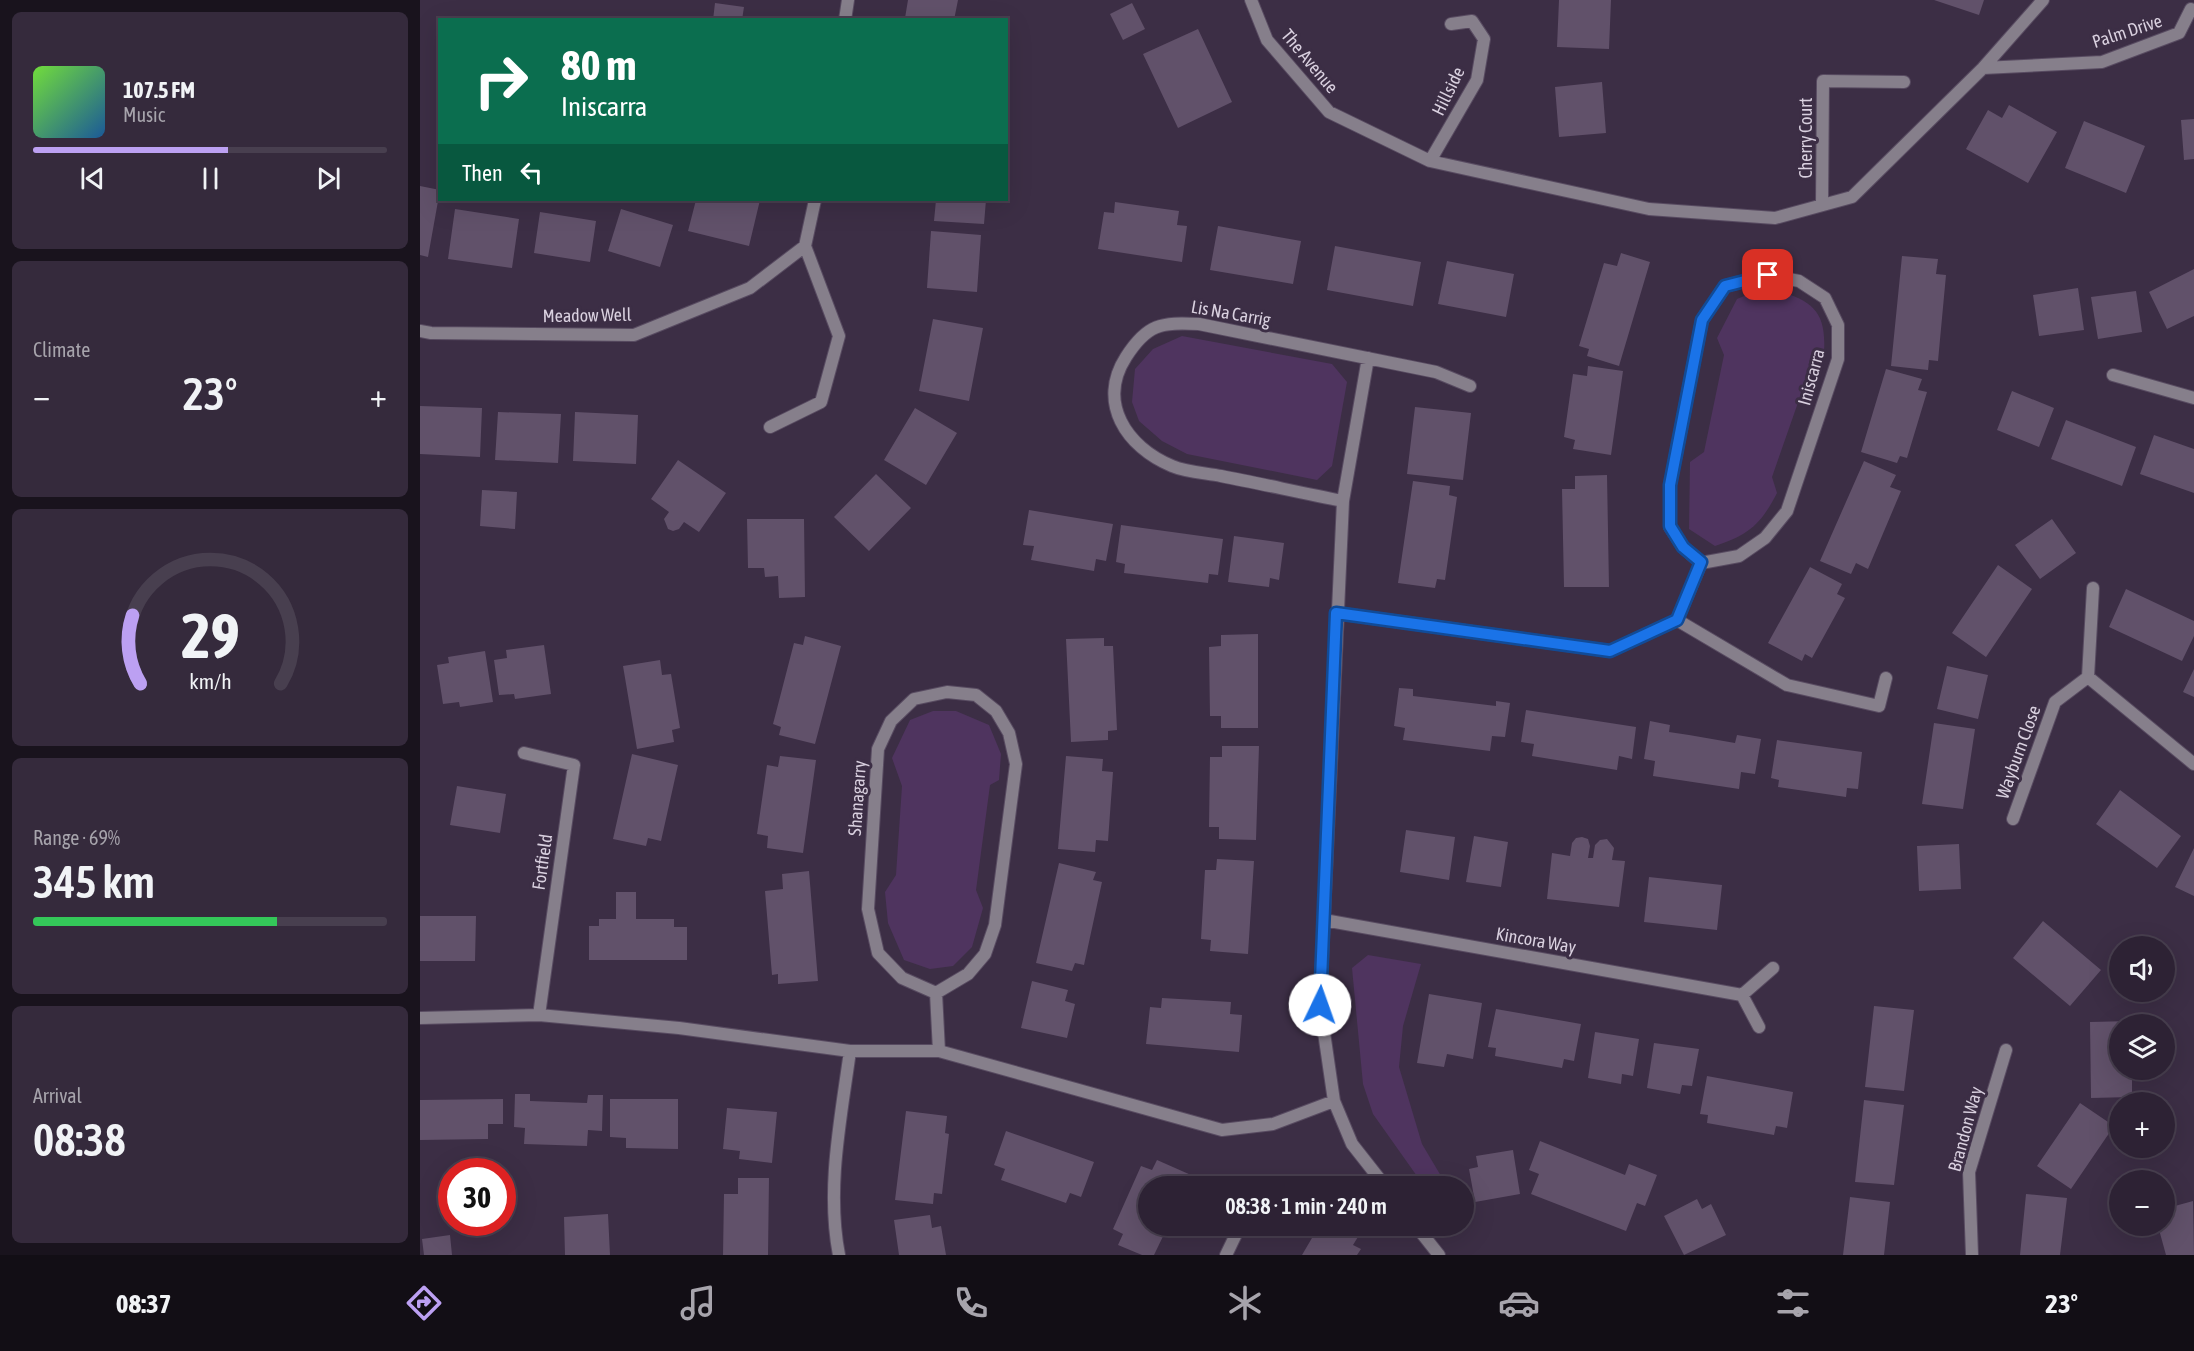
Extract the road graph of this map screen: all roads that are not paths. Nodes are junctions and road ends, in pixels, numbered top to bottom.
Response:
1 (848, 0) edge
2 (1251, 0) edge
3 (2043, 0) edge
4 (2194, 11) edge
5 (845, 18) edge
6 (1451, 24) dead end
7 (1983, 68) junction
8 (1904, 81) dead end
9 (1430, 161) junction
10 (815, 201) edge
11 (1822, 205) junction
12 (805, 246) junction
13 (420, 330) edge
14 (1368, 358) junction
15 (2113, 375) dead end
16 (1470, 386) dead end
17 (2193, 396) edge
18 (770, 427) dead end
19 (1343, 501) junction
20 (1701, 562) junction
21 (2093, 588) dead end
22 (1336, 613) junction
23 (1677, 620) junction
24 (2088, 677) junction
25 (1886, 678) dead end
26 (524, 753) dead end
27 (2194, 764) edge
28 (2013, 819) dead end
29 (1324, 920) junction
30 (1773, 968) dead end
31 (936, 993) junction
32 (1742, 995) junction
33 (539, 1015) junction
34 (420, 1018) edge
35 (1759, 1027) dead end
36 (2006, 1050) dead end
37 (850, 1051) junction
38 (939, 1051) junction
39 (1334, 1101) junction
40 (1377, 1176) edge
41 (1235, 1236) edge
42 (1424, 1236) edge
43 (839, 1255) edge
44 (1226, 1255) edge
45 (1439, 1255) edge
46 (1972, 1255) edge

1 - 5 street
2 - 9 street, The Avenue
3 - 7 street
4 - 7 street, Palm Drive
6 - 9 street, Hillside
7 - 11 street
8 - 11 street, Cherry Court
9 - 11 street
10 - 12 street
12 - 13 street, Meadow Well
12 - 18 street
14 - 16 street, Lis Na Carrig
14 - 19 street
14 - 19 street, Lis Na Carrig
15 - 17 street
19 - 22 street
20 - 20 street, Iniscarra
20 - 23 street
21 - 24 street
22 - 23 street
22 - 29 street
23 - 25 street
24 - 27 street
24 - 28 street, Wayburn Close
26 - 33 street, Fortfield
29 - 32 street, Kincora Way
29 - 39 street
30 - 32 street
31 - 31 street, Shanagarry
31 - 38 street
32 - 35 street
33 - 34 street
33 - 37 street
36 - 46 street, Brandon Way
37 - 38 street
37 - 43 street
38 - 39 street
39 - 40 street
41 - 44 street
42 - 45 street

